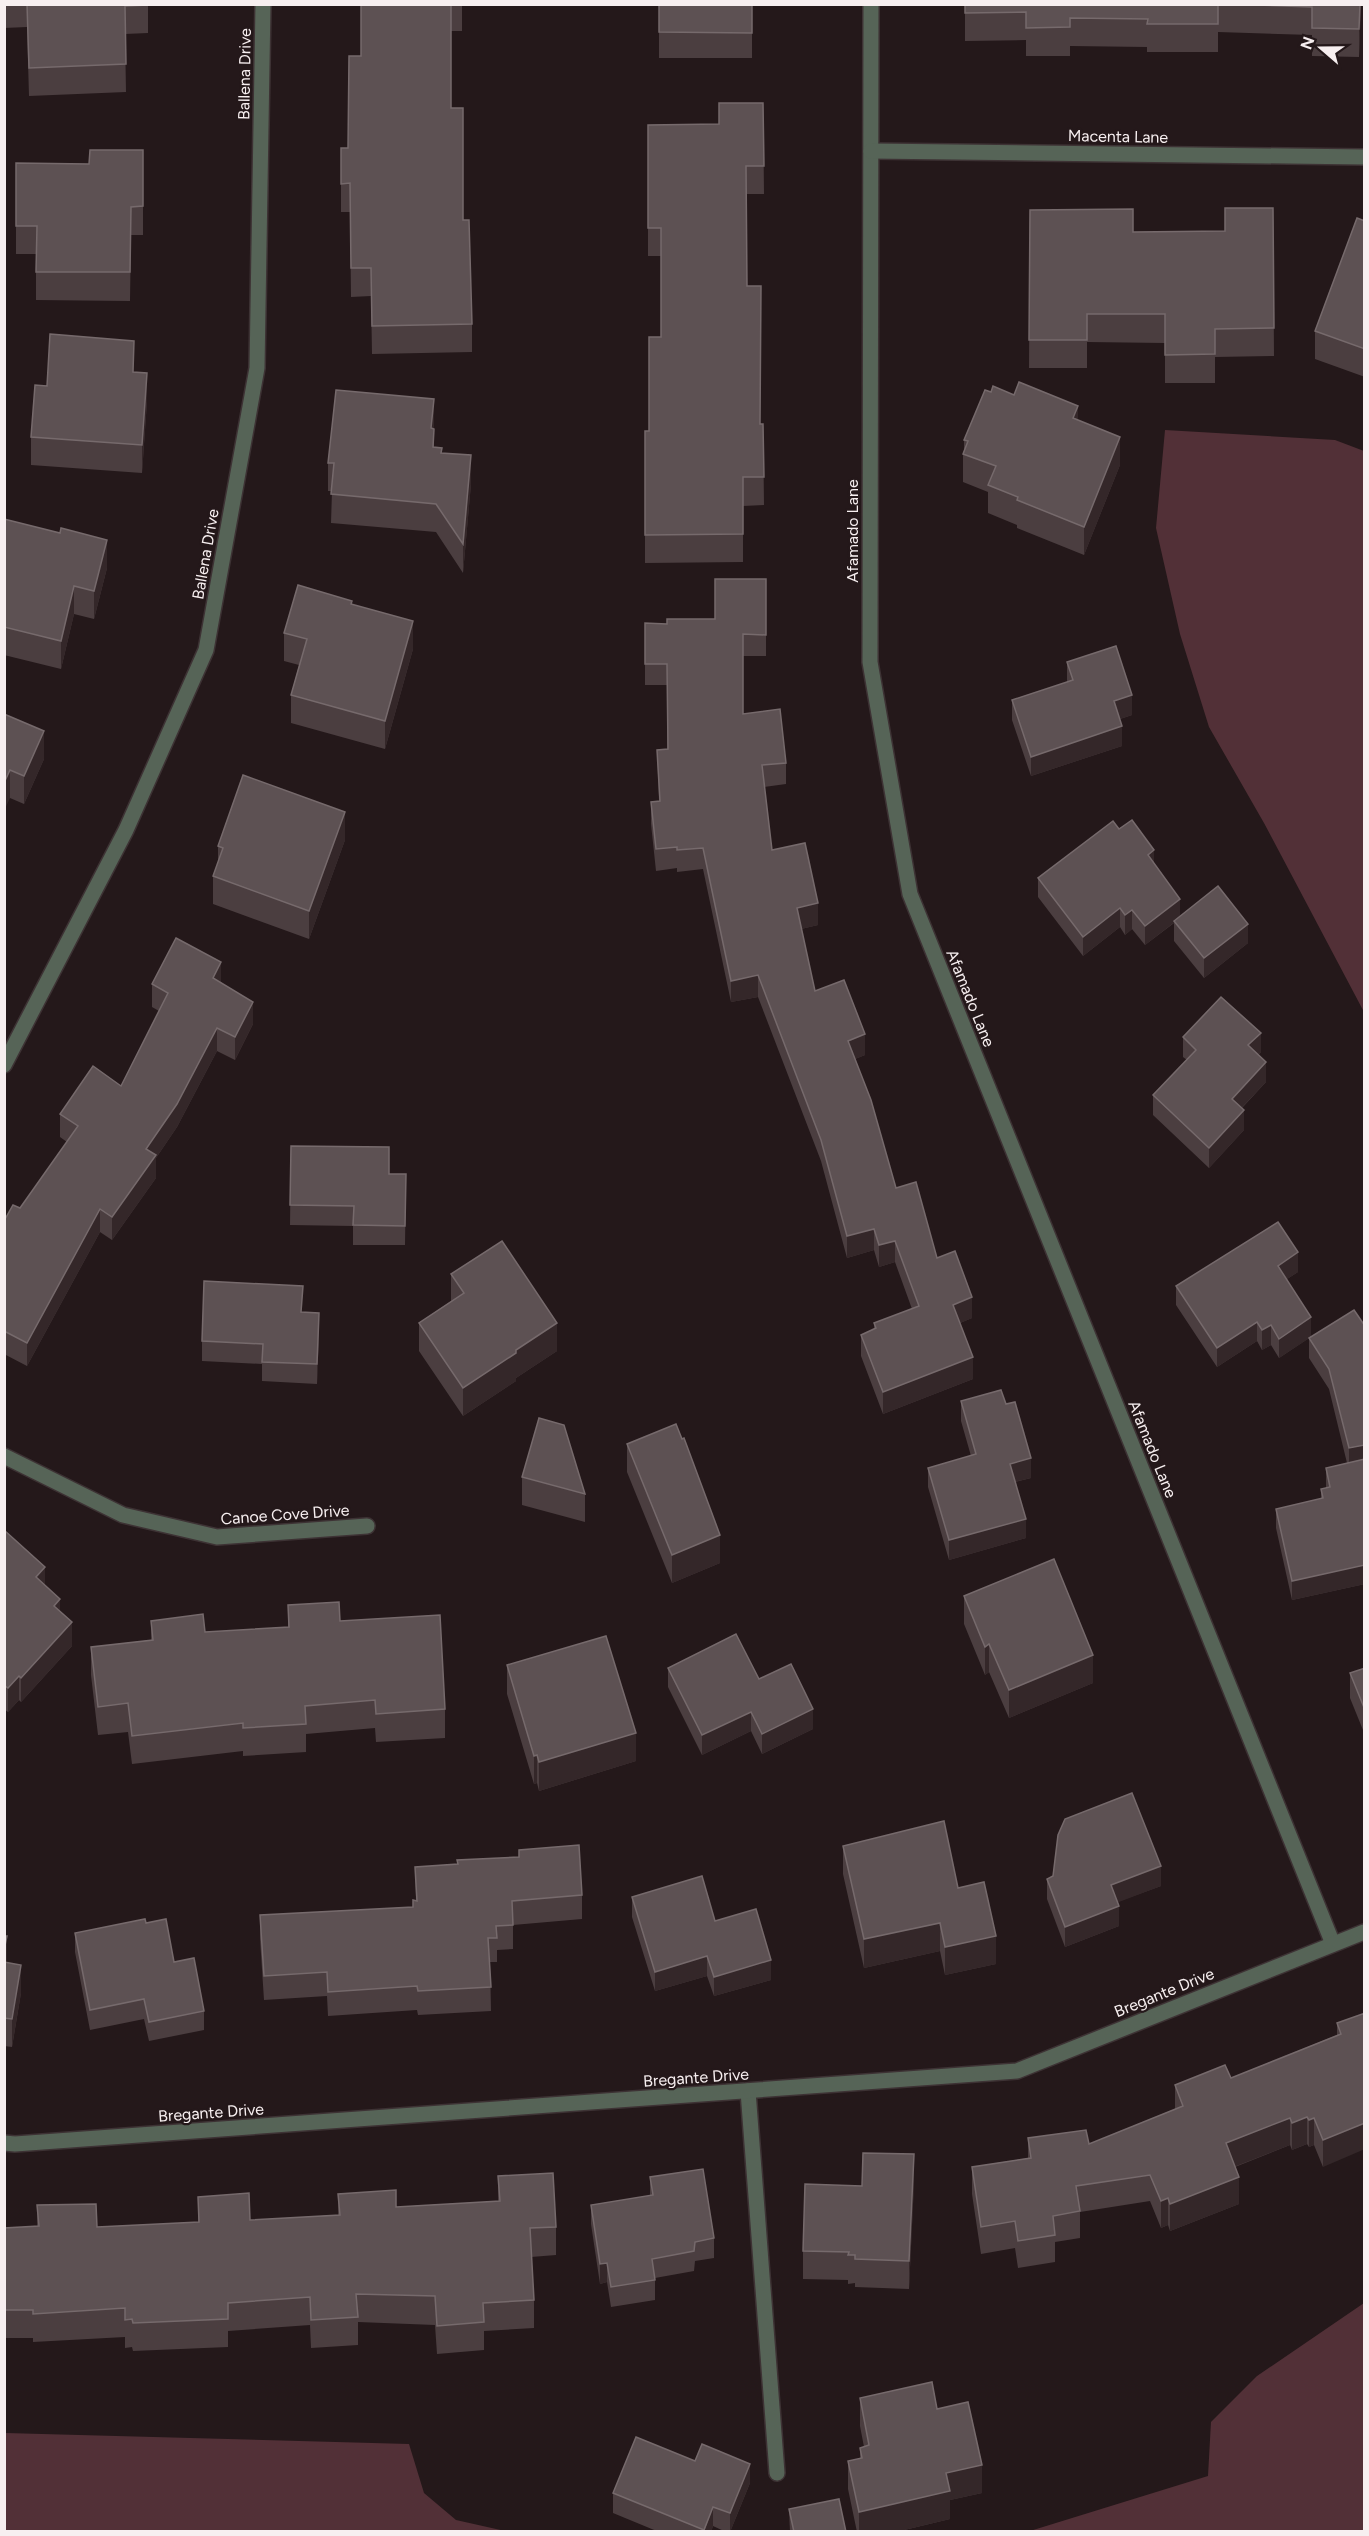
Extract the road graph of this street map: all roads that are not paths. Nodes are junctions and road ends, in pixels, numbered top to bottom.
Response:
1 (263, 4) edge
2 (870, 4) edge
3 (870, 151) junction
4 (1365, 157) edge
5 (4, 1065) edge
6 (4, 1456) edge
7 (367, 1526) dead end
8 (1365, 1932) edge
9 (1333, 1944) junction
10 (748, 2091) junction
11 (4, 2143) edge
12 (777, 2473) dead end

1 - 5 street, Ballena Drive
2 - 3 street, Afamado Lane
3 - 4 street, Macenta Lane
3 - 9 street, Afamado Lane
6 - 7 street, Canoe Cove Drive
8 - 9 street, Bregante Drive
9 - 10 street, Bregante Drive
10 - 11 street, Bregante Drive
10 - 12 street

